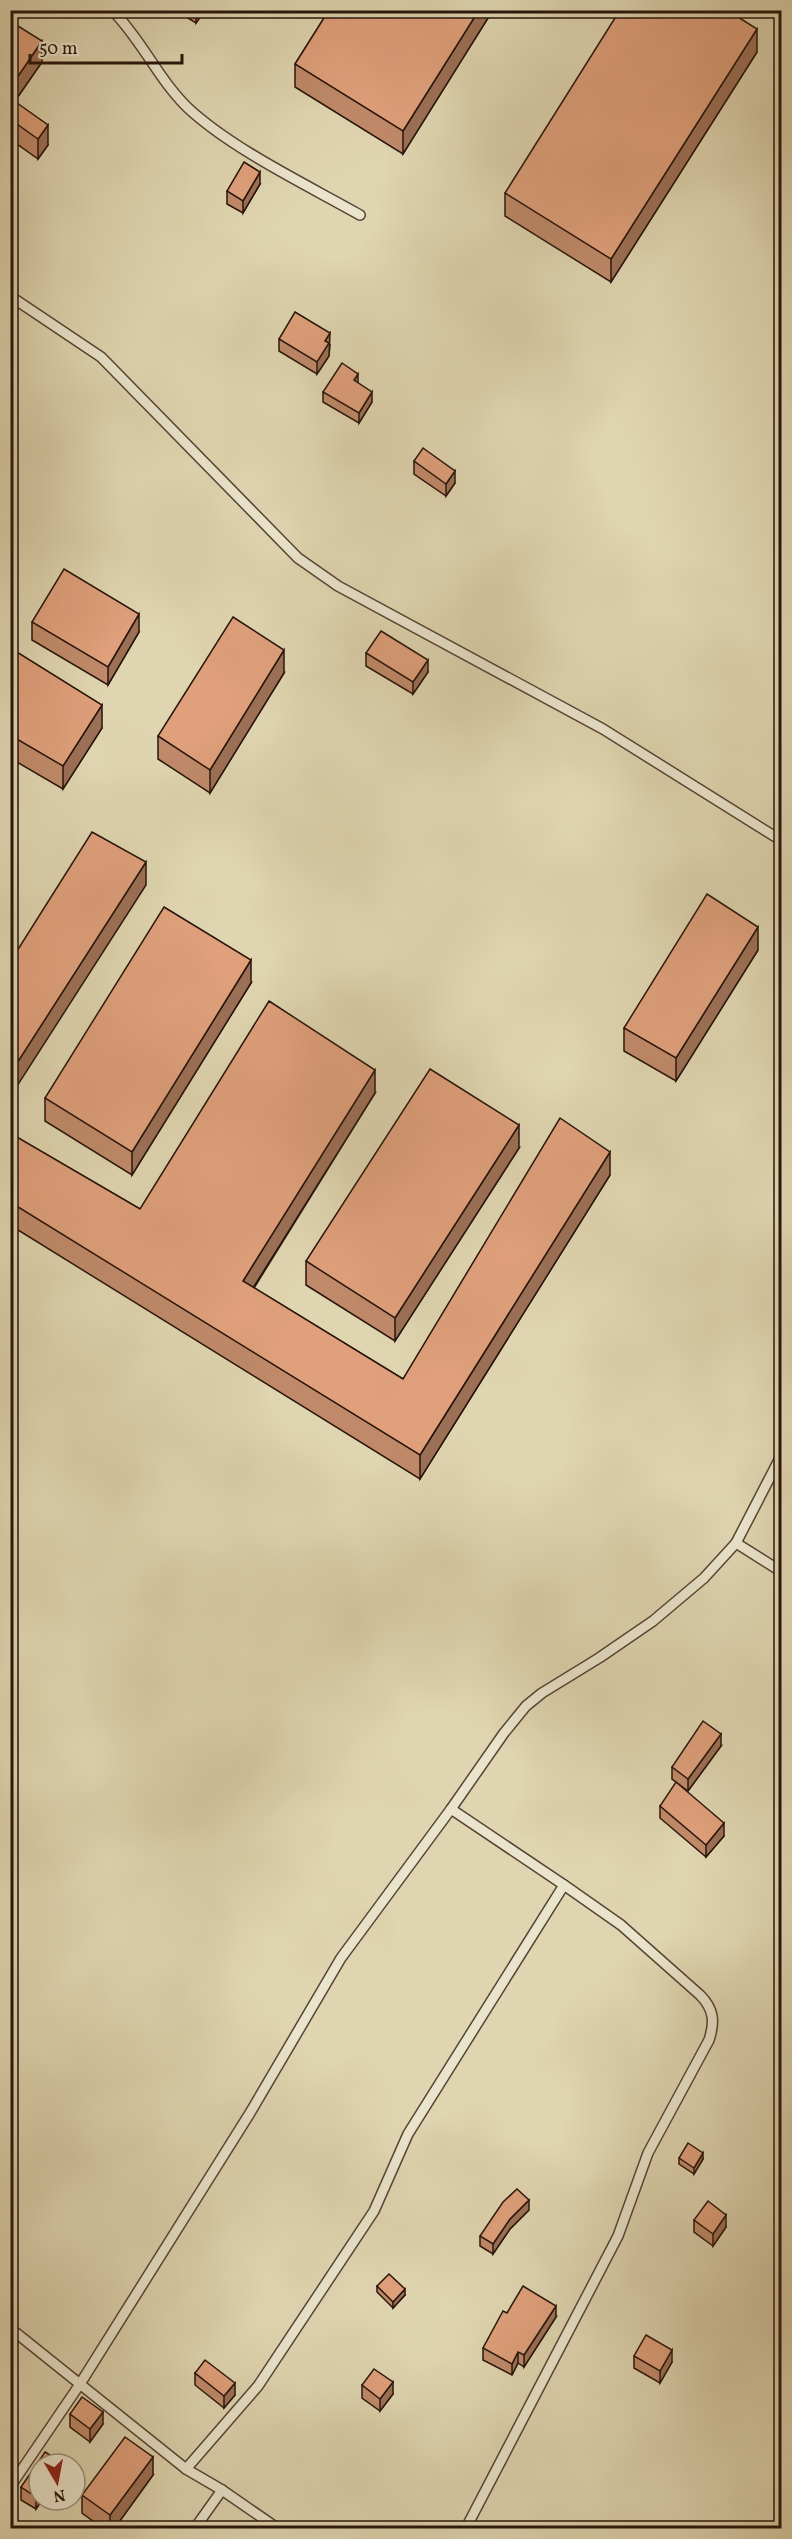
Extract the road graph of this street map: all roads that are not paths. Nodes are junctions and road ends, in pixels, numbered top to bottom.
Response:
1 (112, 10) edge
2 (360, 216) dead end
3 (10, 296) edge
4 (782, 841) edge
5 (782, 1454) edge
6 (736, 1543) junction
7 (782, 1572) edge
8 (451, 1809) junction
9 (564, 1885) junction
10 (10, 2328) edge
11 (80, 2384) junction
12 (186, 2469) junction
13 (10, 2487) edge
14 (222, 2490) junction
15 (195, 2529) edge
16 (278, 2529) edge
17 (466, 2529) edge

1 - 2 lane
3 - 4 lane
5 - 6 lane
6 - 7 lane
6 - 8 lane
8 - 9 lane
8 - 11 lane
9 - 12 lane
9 - 17 lane
10 - 11 lane
11 - 12 lane
11 - 13 lane
12 - 14 lane
14 - 15 lane
14 - 16 lane

